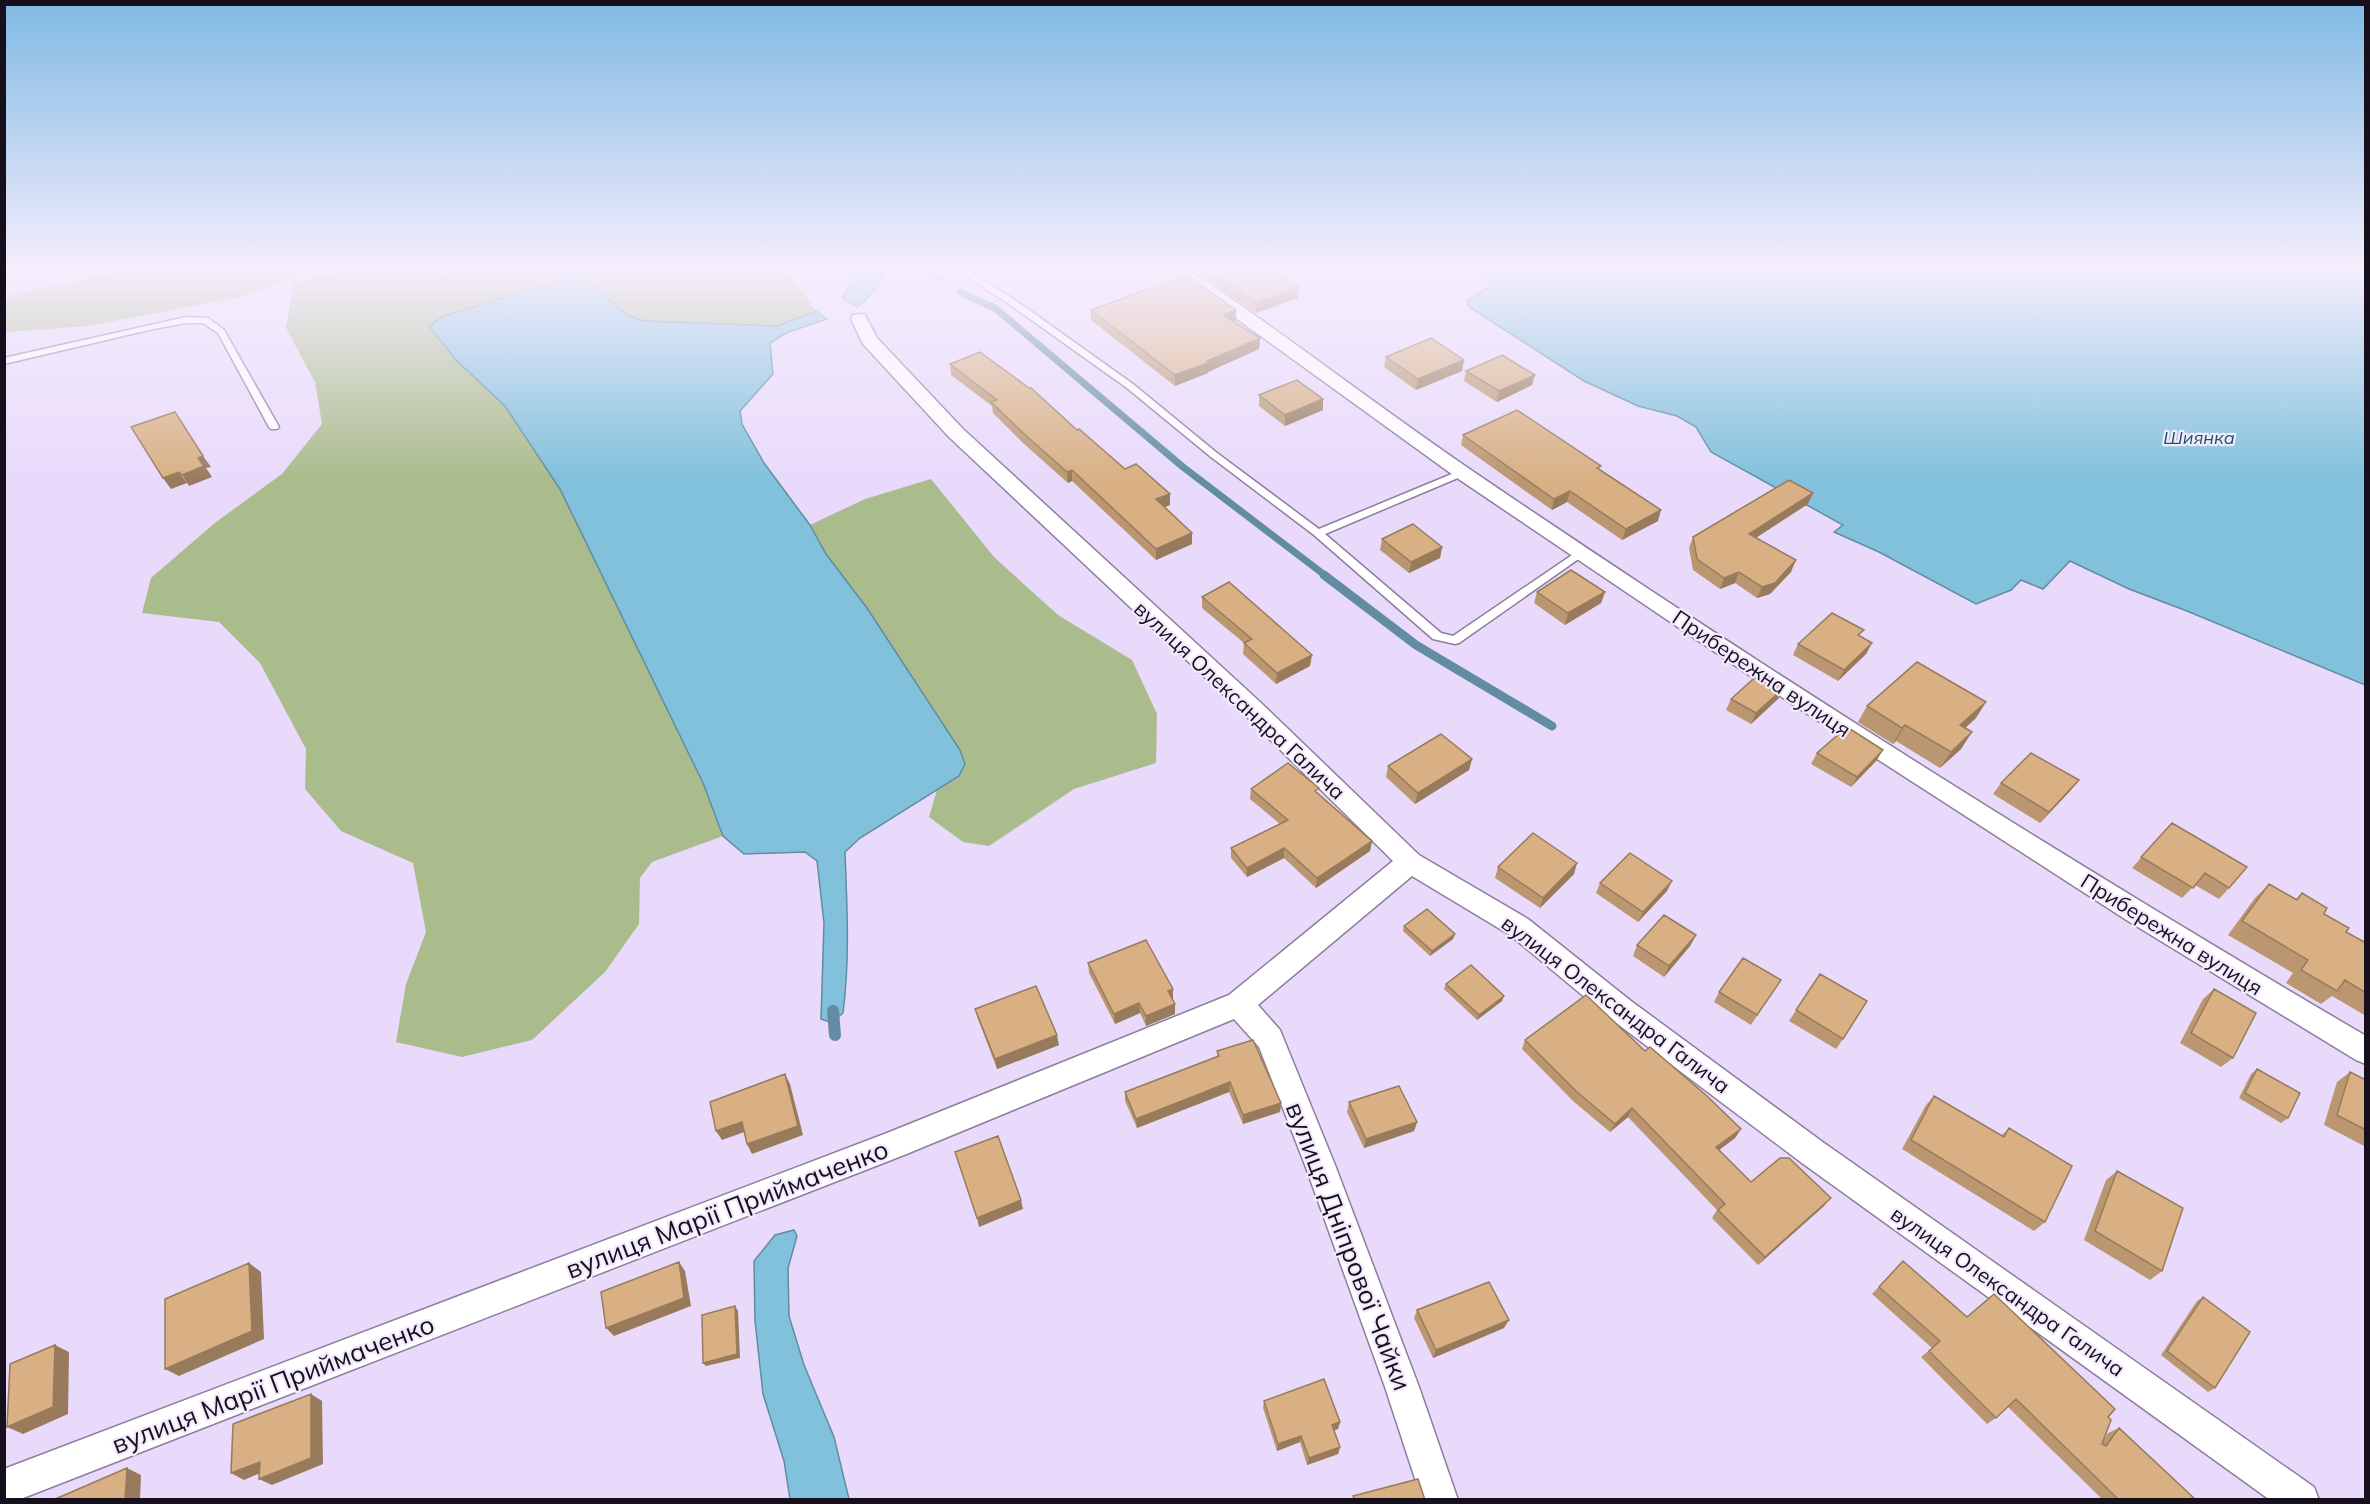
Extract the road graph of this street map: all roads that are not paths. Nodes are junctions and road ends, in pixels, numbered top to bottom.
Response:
1 (97, 339) edge
2 (225, 339) edge
3 (869, 339) edge
4 (1064, 339) edge
5 (1279, 339) edge
6 (4, 361) edge
7 (274, 427) dead end
8 (1462, 473) junction
9 (1318, 533) junction
10 (1582, 553) junction
11 (1410, 862) junction
12 (1239, 1004) junction
13 (2366, 1051) edge
14 (4, 1487) edge
15 (1440, 1500) edge
16 (2301, 1500) edge

1 - 6 lane
2 - 7 lane
3 - 11 street, вулиця Олександра Галича
4 - 9 lane
5 - 8 street, Прибережна вулиця
8 - 9 lane
8 - 10 street, Прибережна вулиця
9 - 10 lane
10 - 13 street, Прибережна вулиця
11 - 12 street, вулиця Марії Приймаченко
11 - 16 street, вулиця Олександра Галича
12 - 14 street, вулиця Марії Приймаченко
12 - 15 street, вулиця Дніпрової Чайки

